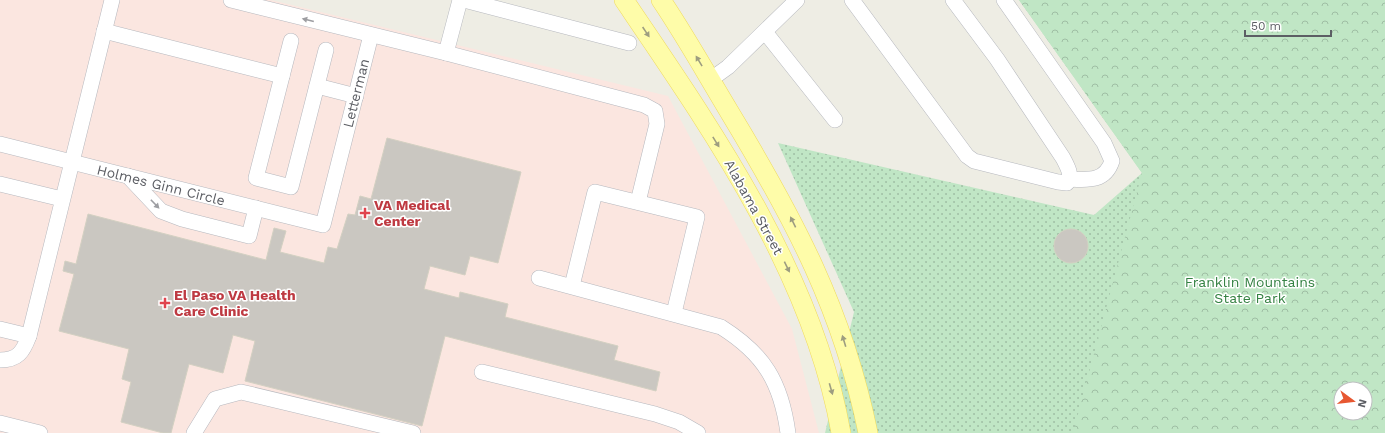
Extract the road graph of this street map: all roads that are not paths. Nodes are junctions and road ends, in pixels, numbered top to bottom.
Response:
1 (112, 0) edge
2 (231, 0) edge
3 (460, 0) edge
4 (464, 0) edge
5 (624, 0) edge
6 (661, 0) edge
7 (797, 0) edge
8 (852, 0) edge
9 (953, 0) edge
10 (1004, 0) edge
11 (517, 7) edge
12 (104, 31) junction
13 (765, 32) junction
14 (371, 35) junction
15 (291, 41) dead end
16 (629, 43) dead end
17 (326, 50) dead end
18 (446, 53) junction
19 (282, 76) junction
20 (710, 80) junction
21 (317, 86) junction
22 (356, 96) junction
23 (835, 120) dead end
24 (0, 144) edge
25 (71, 162) junction
26 (128, 176) junction
27 (1070, 179) junction
28 (0, 184) edge
29 (62, 199) junction
30 (638, 202) junction
31 (256, 208) junction
32 (323, 225) joint
33 (539, 278) dead end
34 (572, 286) junction
35 (674, 313) junction
36 (0, 329) edge
37 (29, 336) junction
38 (0, 360) edge
39 (482, 372) dead end
40 (0, 423) edge
41 (40, 433) edge
42 (194, 433) edge
43 (413, 433) edge
44 (698, 433) edge
45 (788, 433) edge
46 (841, 433) edge
47 (868, 433) edge

1 - 12 street
14 -> 2 street
3 - 18 street
4 - 11 street
5 -> 46 main road, Alabama Street
20 -> 6 main road, Alabama Street
7 - 13 street
8 - 27 street
9 - 27 street
10 - 27 street
11 - 16 street
12 - 19 street
12 - 25 street
13 - 20 street
13 - 23 street
14 - 18 street
14 - 22 street, Letterman
15 - 19 street
17 - 21 street
18 - 30 street
19 - 21 street
47 -> 20 main road, Alabama Street
21 - 22 street
22 - 32 street, Letterman
24 - 25 street, Holmes Ginn Circle
25 - 26 street, Holmes Ginn Circle
25 - 29 street
26 - 31 street, Holmes Ginn Circle
26 -> 31 street
28 - 29 street
29 - 37 street
30 - 34 street
30 - 35 street
31 - 32 street, Holmes Ginn Circle
33 - 34 street
34 - 35 street
35 - 45 street
36 - 37 street
37 - 38 street
39 - 44 street
40 - 41 street
42 - 43 street

